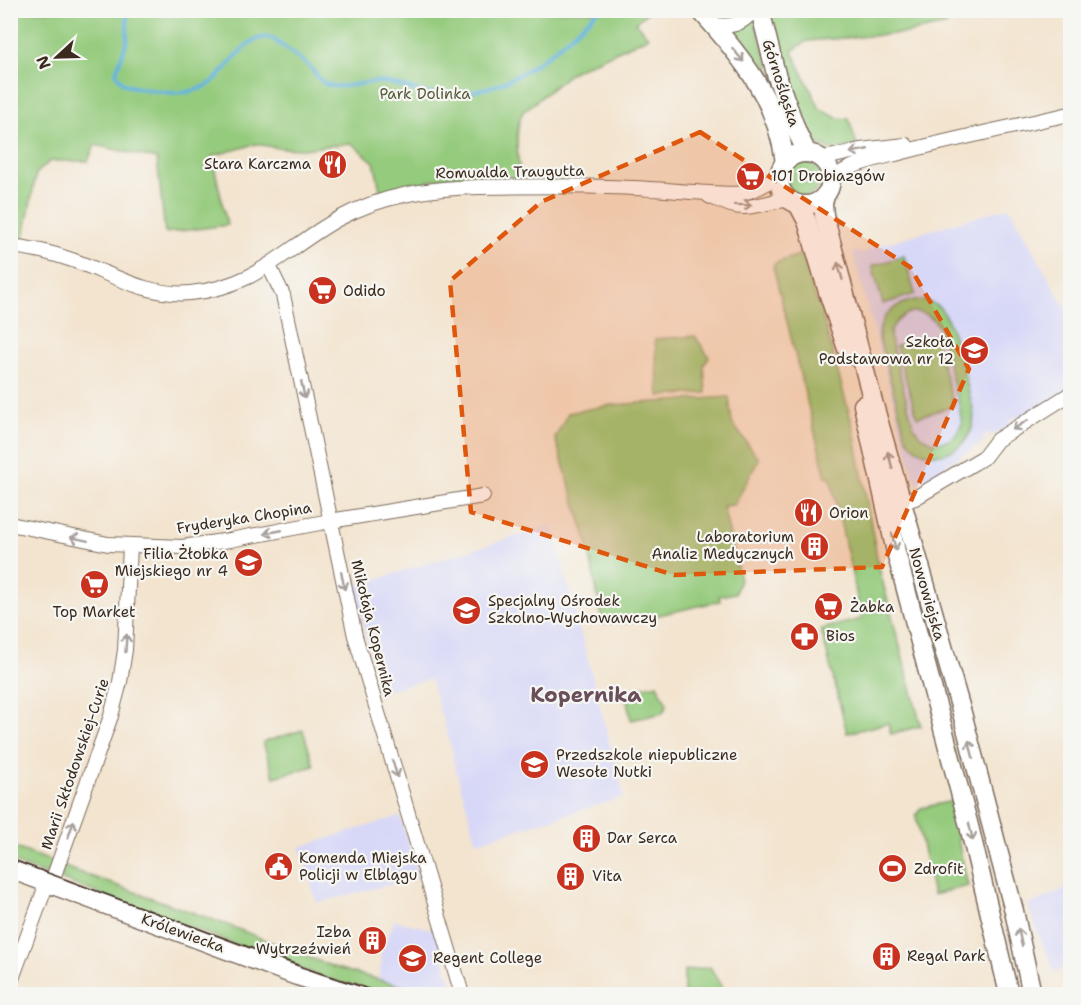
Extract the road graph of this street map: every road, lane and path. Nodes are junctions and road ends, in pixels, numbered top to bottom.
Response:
1 (700, 10) edge
2 (754, 10) edge
3 (760, 10) edge
4 (712, 24) junction
5 (1071, 114) edge
6 (938, 143) junction
7 (814, 156) junction
8 (782, 169) junction
9 (828, 188) junction
10 (699, 192) junction
11 (794, 202) junction
12 (10, 246) edge
13 (269, 266) junction
14 (1071, 394) edge
15 (483, 496) dead end
16 (902, 501) junction
17 (330, 521) junction
18 (10, 524) edge
19 (130, 546) junction
20 (10, 869) edge
21 (49, 883) junction
22 (10, 984) edge
23 (356, 994) edge
24 (462, 994) edge
25 (1009, 994) edge
26 (1032, 994) edge

1 - 4 street, Górnośląska
2 - 4 street
3 - 7 street, Górnośląska
4 -> 8 street, Górnośląska
5 - 6 street
6 -> 7 street
6 - 9 street
7 - 8 street
7 - 9 street
8 - 10 street, Romualda Traugutta
8 - 11 street
9 - 11 street
16 -> 9 street, Nowowiejska
10 -> 11 street, Romualda Traugutta
10 - 13 street, Romualda Traugutta
11 -> 25 street, Nowowiejska
12 - 13 street, Romualda Traugutta
13 -> 17 street, Mikołaja Kopernika
14 -> 16 street
15 - 17 street, Fryderyka Chopina
26 -> 16 street, Nowowiejska
17 -> 19 street, Fryderyka Chopina
17 -> 24 street, Mikołaja Kopernika
19 -> 18 street, Fryderyka Chopina
21 -> 19 street, Marii Skłodowskiej-Curie
20 - 21 street, Królewiecka
21 - 22 street, Marii Skłodowskiej-Curie
21 - 23 street, Królewiecka

